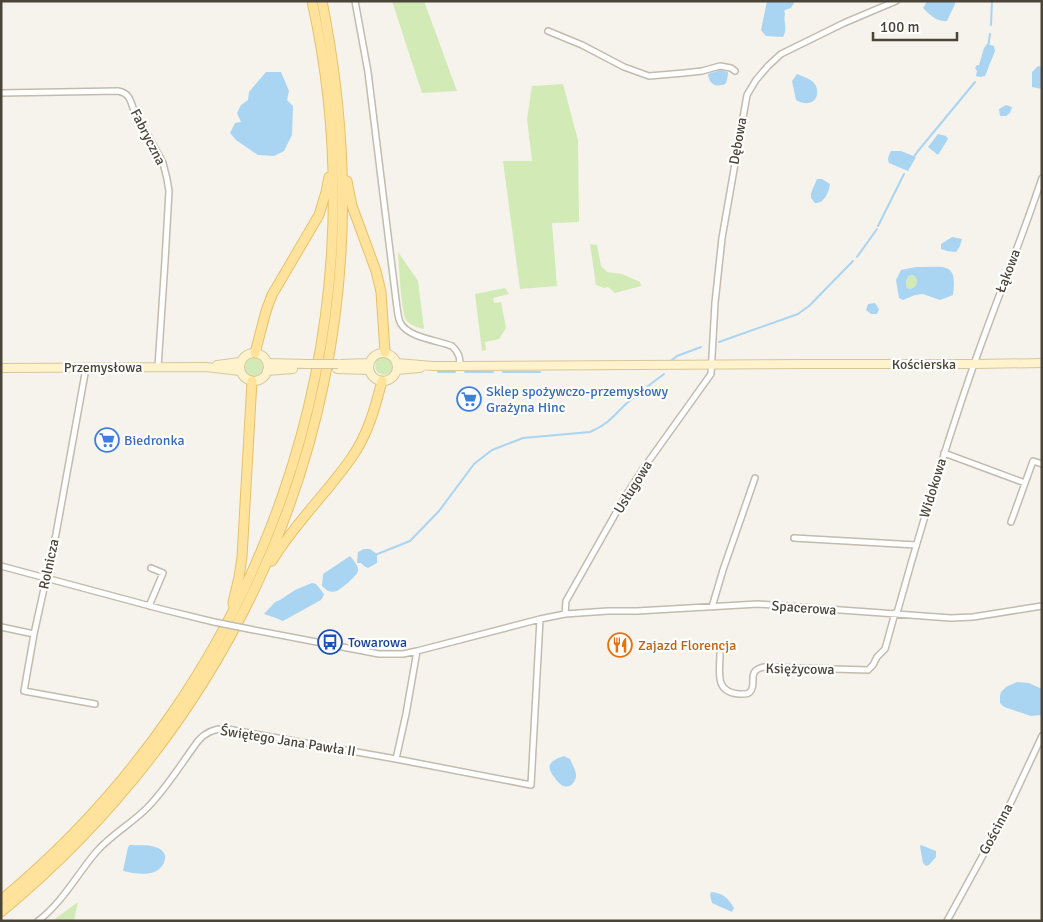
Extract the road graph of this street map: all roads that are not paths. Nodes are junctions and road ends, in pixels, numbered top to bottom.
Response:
1 (312, 1) edge
2 (322, 1) edge
3 (355, 1) edge
4 (896, 1) edge
5 (548, 30) dead end
6 (735, 71) dead end
7 (1, 93) edge
8 (336, 149) junction
9 (1042, 178) edge
10 (255, 352) junction
11 (384, 352) junction
12 (1042, 362) edge
13 (974, 364) junction
14 (711, 365) junction
15 (369, 366) junction
16 (460, 366) junction
17 (158, 367) junction
18 (240, 367) junction
19 (268, 367) junction
20 (397, 367) junction
21 (1, 368) edge
22 (86, 368) junction
23 (252, 381) junction
24 (382, 381) junction
25 (944, 453) junction
26 (1042, 464) edge
27 (755, 478) dead end
28 (1025, 483) junction
29 (1011, 522) dead end
30 (794, 538) dead end
31 (916, 545) junction
32 (1, 566) edge
33 (150, 568) dead end
34 (262, 573) junction
35 (46, 578) junction
36 (149, 606) junction
37 (1042, 606) edge
38 (712, 607) junction
39 (234, 609) junction
40 (896, 613) junction
41 (565, 614) junction
42 (540, 619) junction
43 (1, 627) edge
44 (34, 634) junction
45 (417, 652) junction
46 (720, 654) dead end
47 (95, 704) dead end
48 (1042, 736) edge
49 (396, 759) junction
50 (1, 900) edge
51 (1, 912) edge
52 (38, 921) edge
53 (947, 921) edge

1 - 8 main road
2 - 8 main road
3 - 16 street
4 - 14 street, Dębowa
5 - 6 street
7 - 17 street, Fabryczna
8 - 10 main road
8 - 11 main road
8 - 34 main road
8 - 39 main road
9 - 13 street, Łąkowa
10 - 18 main road
10 - 19 main road
11 - 15 main road
11 - 20 main road
12 - 13 main road, Kościerska
13 - 14 main road, Kościerska
13 - 25 street, Widokowa
14 - 16 main road, Kościerska
14 - 41 street, Usługowa
15 - 19 main road
15 - 24 main road
16 - 20 main road
17 - 18 main road, Przemysłowa
17 - 22 main road, Przemysłowa
18 - 23 main road
19 - 23 main road
20 - 24 main road
21 - 22 main road, Przemysłowa
22 - 35 street, Rolnicza
23 - 39 main road
24 - 34 main road
25 - 28 street
25 - 31 street, Widokowa
26 - 28 street
27 - 38 street
28 - 29 street
30 - 31 street
31 - 40 street, Widokowa
32 - 35 street
33 - 36 street
34 - 51 main road
35 - 36 street
35 - 44 street, Rolnicza
36 - 45 street, bridge
37 - 40 street, Spacerowa
38 - 40 street, Spacerowa
38 - 41 street, Spacerowa
39 - 50 main road
40 - 46 street, Księżycowa
41 - 42 street
42 - 45 street
42 - 49 street, Świętego Jana Pawła II
43 - 44 street
44 - 47 street, Rolnicza
45 - 49 street
48 - 53 street, Gościnna
49 - 52 street, Świętego Jana Pawła II

